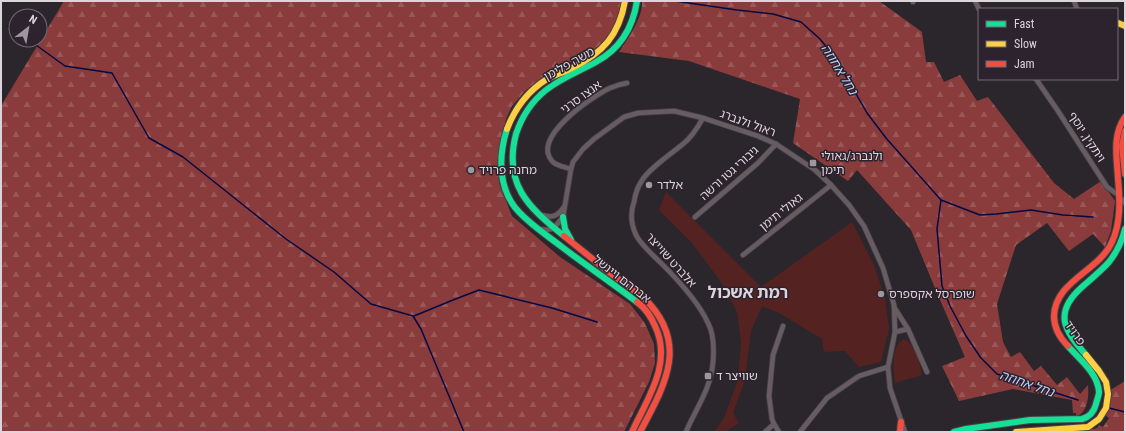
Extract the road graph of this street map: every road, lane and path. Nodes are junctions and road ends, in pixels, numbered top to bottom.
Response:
1 (626, 1) edge
2 (637, 1) edge
3 (1125, 22) edge
4 (1118, 23) edge
5 (1125, 26) edge
6 (1037, 80) edge
7 (627, 83) dead end
8 (1125, 117) edge
9 (703, 118) junction
10 (1125, 131) edge
11 (776, 144) junction
12 (571, 169) junction
13 (1125, 174) edge
14 (831, 185) junction
15 (1119, 196) junction
16 (1125, 203) edge
17 (564, 207) junction
18 (540, 215) junction
19 (563, 217) junction
20 (695, 217) dead end
21 (554, 228) junction
22 (538, 229) junction
23 (1125, 230) edge
24 (573, 243) junction
25 (744, 255) dead end
26 (894, 306) junction
27 (783, 326) dead end
28 (908, 329) junction
29 (895, 332) junction
30 (888, 367) junction
31 (927, 372) dead end
32 (901, 422) junction
33 (774, 424) junction
34 (632, 432) edge
35 (640, 432) edge
36 (686, 432) edge
37 (766, 432) edge
38 (779, 432) edge
39 (800, 432) edge
40 (900, 432) edge
41 (905, 432) edge
42 (954, 432) edge
43 (1016, 432) edge

1 - 22 main road, משה פלימן
2 - 18 main road, משה פלימן
3 - 4 street
4 - 5 main road
6 - 15 street, ויתקין, יוסף
7 - 12 street, אנצו סרני
8 - 15 main road, פרויד
9 - 11 street, ראול ולנברג
9 - 12 street, ראול ולנברג
9 - 36 street, אלברט שוייצר
10 - 13 main road
11 - 14 street, ראול ולנברג
11 - 20 street, גיבורי גטו ורשה
12 - 17 street, ראול ולנברג
14 - 25 street, גאולי תימן
14 - 26 street, ראול ולנברג
15 - 16 street, ויתקין, יוסף
15 - 42 main road, פרויד
17 - 18 street
17 - 19 street, ראול ולנברג
18 - 21 main road, משה פלימן
19 - 21 street
19 - 24 main road
21 - 22 street
21 - 24 main road, אברהם ויינשל
22 - 34 main road, אברהם ויינשל
23 - 43 main road, פרויד
24 - 35 main road, אברהם ויינשל
26 - 28 street, ראול ולנברג
26 - 29 street, ראול ולנברג
27 - 33 street
28 - 29 street
28 - 31 street, ראול ולנברג
29 - 30 street, ראול ולנברג
30 - 32 street, ראול ולנברג
30 - 39 street
32 - 40 main road
32 - 41 street, ראול ולנברג
33 - 37 street
33 - 38 street

